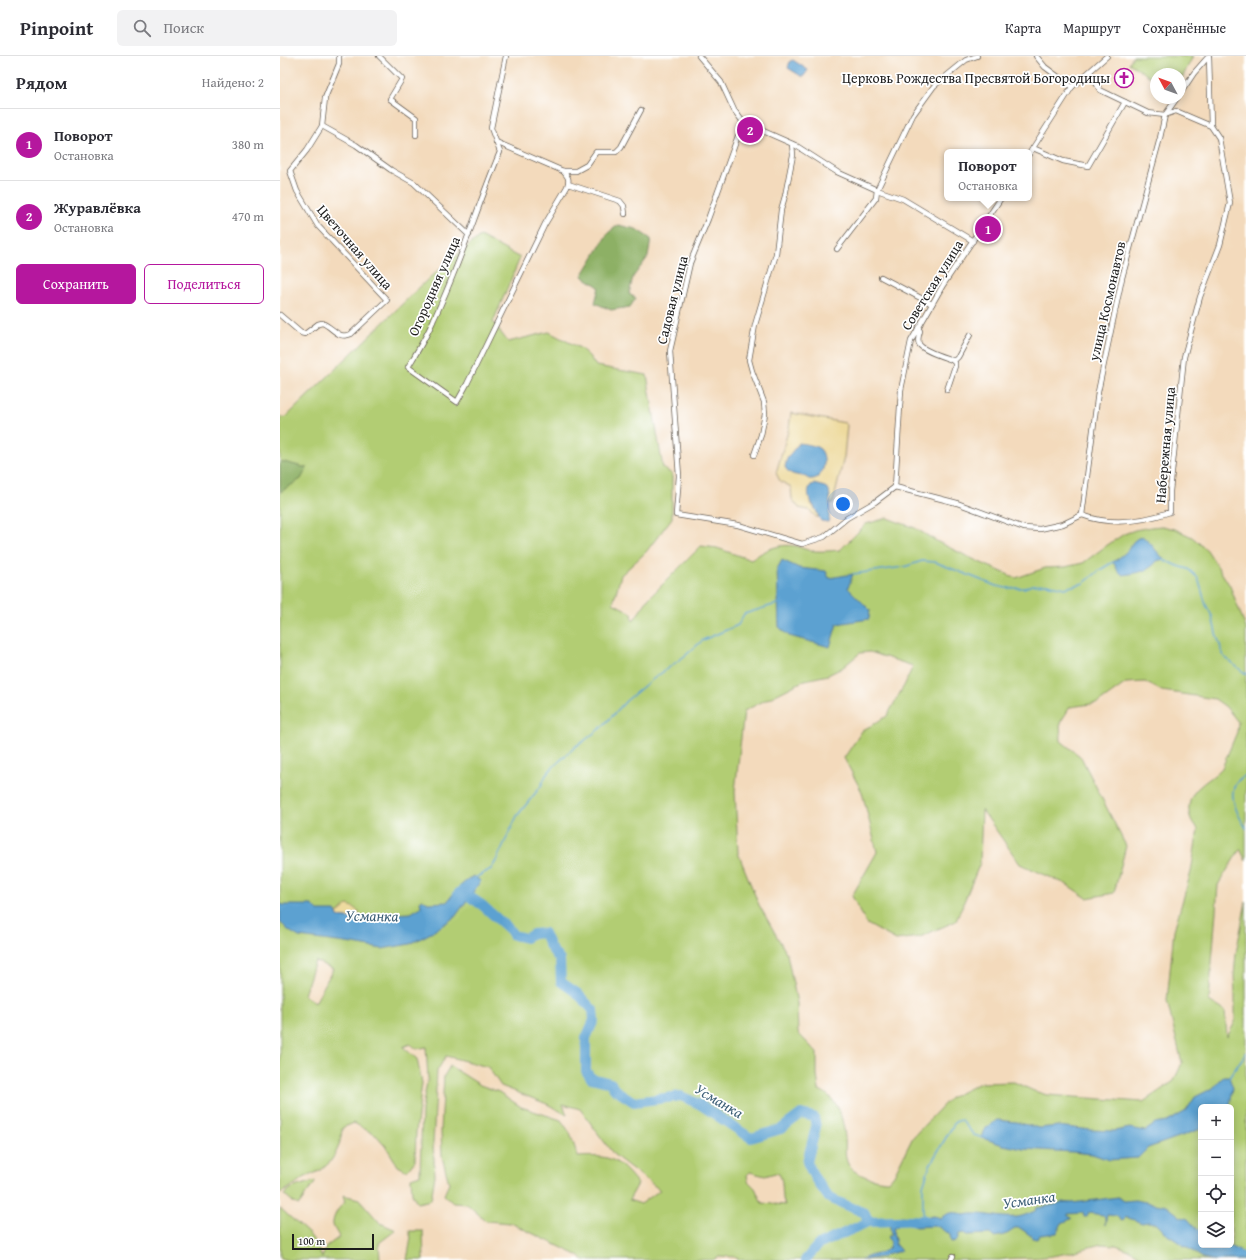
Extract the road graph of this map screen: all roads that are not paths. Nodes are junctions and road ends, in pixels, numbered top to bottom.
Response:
1 (339, 56) edge
2 (344, 56) edge
3 (379, 56) edge
4 (506, 56) edge
5 (699, 56) edge
6 (977, 56) edge
7 (1036, 56) edge
8 (1107, 56) edge
9 (1209, 57) edge
10 (339, 62) junction
11 (1090, 72) junction
12 (1186, 85) edge
13 (1072, 87) junction
14 (1125, 102) junction
15 (1173, 104) edge
16 (641, 110) dead end
17 (1165, 115) junction
18 (743, 122) junction
19 (322, 126) junction
20 (1211, 126) junction
21 (416, 135) dead end
22 (496, 142) junction
23 (792, 144) junction
24 (1033, 148) joint
25 (562, 171) junction
26 (568, 184) junction
27 (877, 190) junction
28 (999, 201) edge
29 (625, 214) dead end
30 (469, 235) junction
31 (973, 241) junction
32 (837, 249) dead end
33 (881, 277) dead end
34 (932, 304) junction
35 (280, 315) edge
36 (918, 328) junction
37 (970, 335) dead end
38 (952, 360) junction
39 (947, 390) dead end
40 (754, 455) dead end
41 (895, 487) junction
42 (1082, 515) junction

1 - 10 street, Цветочная улица
2 - 10 street
3 - 21 street
4 - 22 street, Огородняя улица
5 - 18 street
6 - 27 street
7 - 13 street
8 - 11 street
9 - 12 street
9 - 20 street, Набережная улица
10 - 19 street, Цветочная улица
11 - 13 street
11 - 14 street
13 - 24 street
14 - 17 street
14 - 24 street
15 - 17 street, улица Космонавтов
16 - 25 street
17 - 20 street
17 - 42 street, улица Космонавтов
18 - 23 street
18 - 41 street, Садовая улица
19 - 30 street
19 - 35 street, Цветочная улица
20 - 42 street, Набережная улица
22 - 25 street
22 - 30 street, Огородняя улица
23 - 27 street
23 - 40 street
25 - 26 street
26 - 29 street
26 - 30 street, Огородняя улица
27 - 31 street
27 - 32 street
28 - 31 street, Советская улица
31 - 34 street, Советская улица
33 - 34 street
34 - 36 street, Советская улица
36 - 38 street
36 - 41 street, Советская улица
37 - 38 street
38 - 39 street
41 - 42 street

